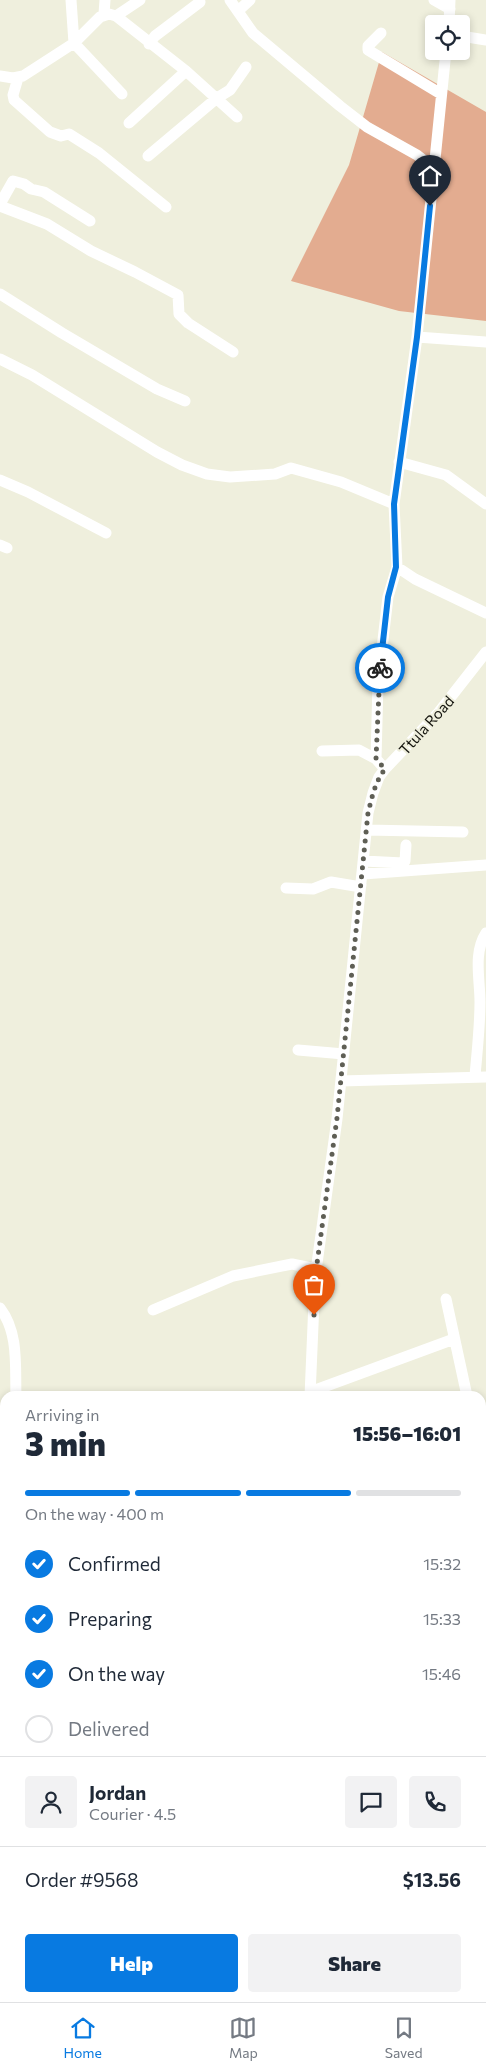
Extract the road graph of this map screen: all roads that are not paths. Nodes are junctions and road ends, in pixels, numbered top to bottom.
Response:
1 (71, 0) edge
2 (105, 0) edge
3 (140, 0) edge
4 (230, 0) edge
5 (250, 0) edge
6 (434, 0) edge
7 (200, 2) dead end
8 (450, 4) edge
9 (238, 11) junction
10 (104, 14) junction
11 (116, 16) junction
12 (381, 33) dead end
13 (470, 37) edge
14 (486, 40) edge
15 (74, 43) junction
16 (149, 44) junction
17 (445, 60) edge
18 (246, 67) dead end
19 (186, 71) junction
20 (0, 76) edge
21 (18, 78) junction
22 (122, 94) dead end
23 (440, 94) junction
24 (217, 98) junction
25 (237, 117) dead end
26 (129, 123) dead end
27 (148, 156) dead end
28 (435, 168) junction
29 (0, 205) edge
30 (166, 207) dead end
31 (90, 221) dead end
32 (0, 294) edge
33 (417, 337) junction
34 (486, 342) edge
35 (233, 352) dead end
36 (0, 359) edge
37 (185, 402) dead end
38 (399, 462) junction
39 (0, 480) edge
40 (394, 504) junction
41 (486, 504) edge
42 (106, 533) dead end
43 (396, 567) junction
44 (486, 613) edge
45 (486, 652) edge
46 (322, 750) dead end
47 (376, 759) junction
48 (385, 769) junction
49 (367, 830) junction
50 (463, 832) dead end
51 (406, 845) dead end
52 (364, 861) junction
53 (486, 865) edge
54 (362, 880) junction
55 (286, 888) dead end
56 (486, 933) edge
57 (483, 1005) edge
58 (298, 1050) dead end
59 (344, 1054) junction
60 (481, 1077) edge
61 (341, 1081) junction
62 (316, 1269) junction
63 (446, 1299) dead end
64 (0, 1308) edge
65 (153, 1310) dead end
66 (454, 1339) junction
67 (16, 1391) edge
68 (310, 1391) edge
69 (318, 1391) edge
70 (466, 1391) edge

1 - 15 street
2 - 10 street
3 - 11 street
4 - 9 street
5 - 9 street
6 - 8 street
7 - 16 street
9 - 28 street
10 - 11 street
10 - 15 street
11 - 16 street
12 - 23 street
13 - 14 street
15 - 21 street
15 - 22 street
16 - 19 street
17 - 23 street
18 - 24 street
19 - 24 street
19 - 26 street
20 - 21 street
21 - 30 street
23 - 28 street
24 - 25 street
24 - 27 street
28 - 33 street
29 - 31 street
29 - 35 street
32 - 37 street
33 - 34 street
33 - 38 street
36 - 40 street
38 - 40 street
38 - 41 street
39 - 42 street
40 - 43 street
43 - 44 street
43 - 47 street
45 - 48 street, Ttula Road
46 - 47 street
47 - 48 street
48 - 49 street, Ttula Road
49 - 50 street
49 - 52 street, Ttula Road
51 - 52 street
52 - 54 street, Ttula Road
53 - 54 street
54 - 55 street
54 - 59 street, Ttula Road
56 - 57 street
57 - 60 street
58 - 59 street
59 - 61 street, Ttula Road
60 - 61 street
61 - 62 street, Ttula Road
62 - 65 street
62 - 68 street, Ttula Road
63 - 66 street
64 - 67 street
66 - 69 street
66 - 70 street

